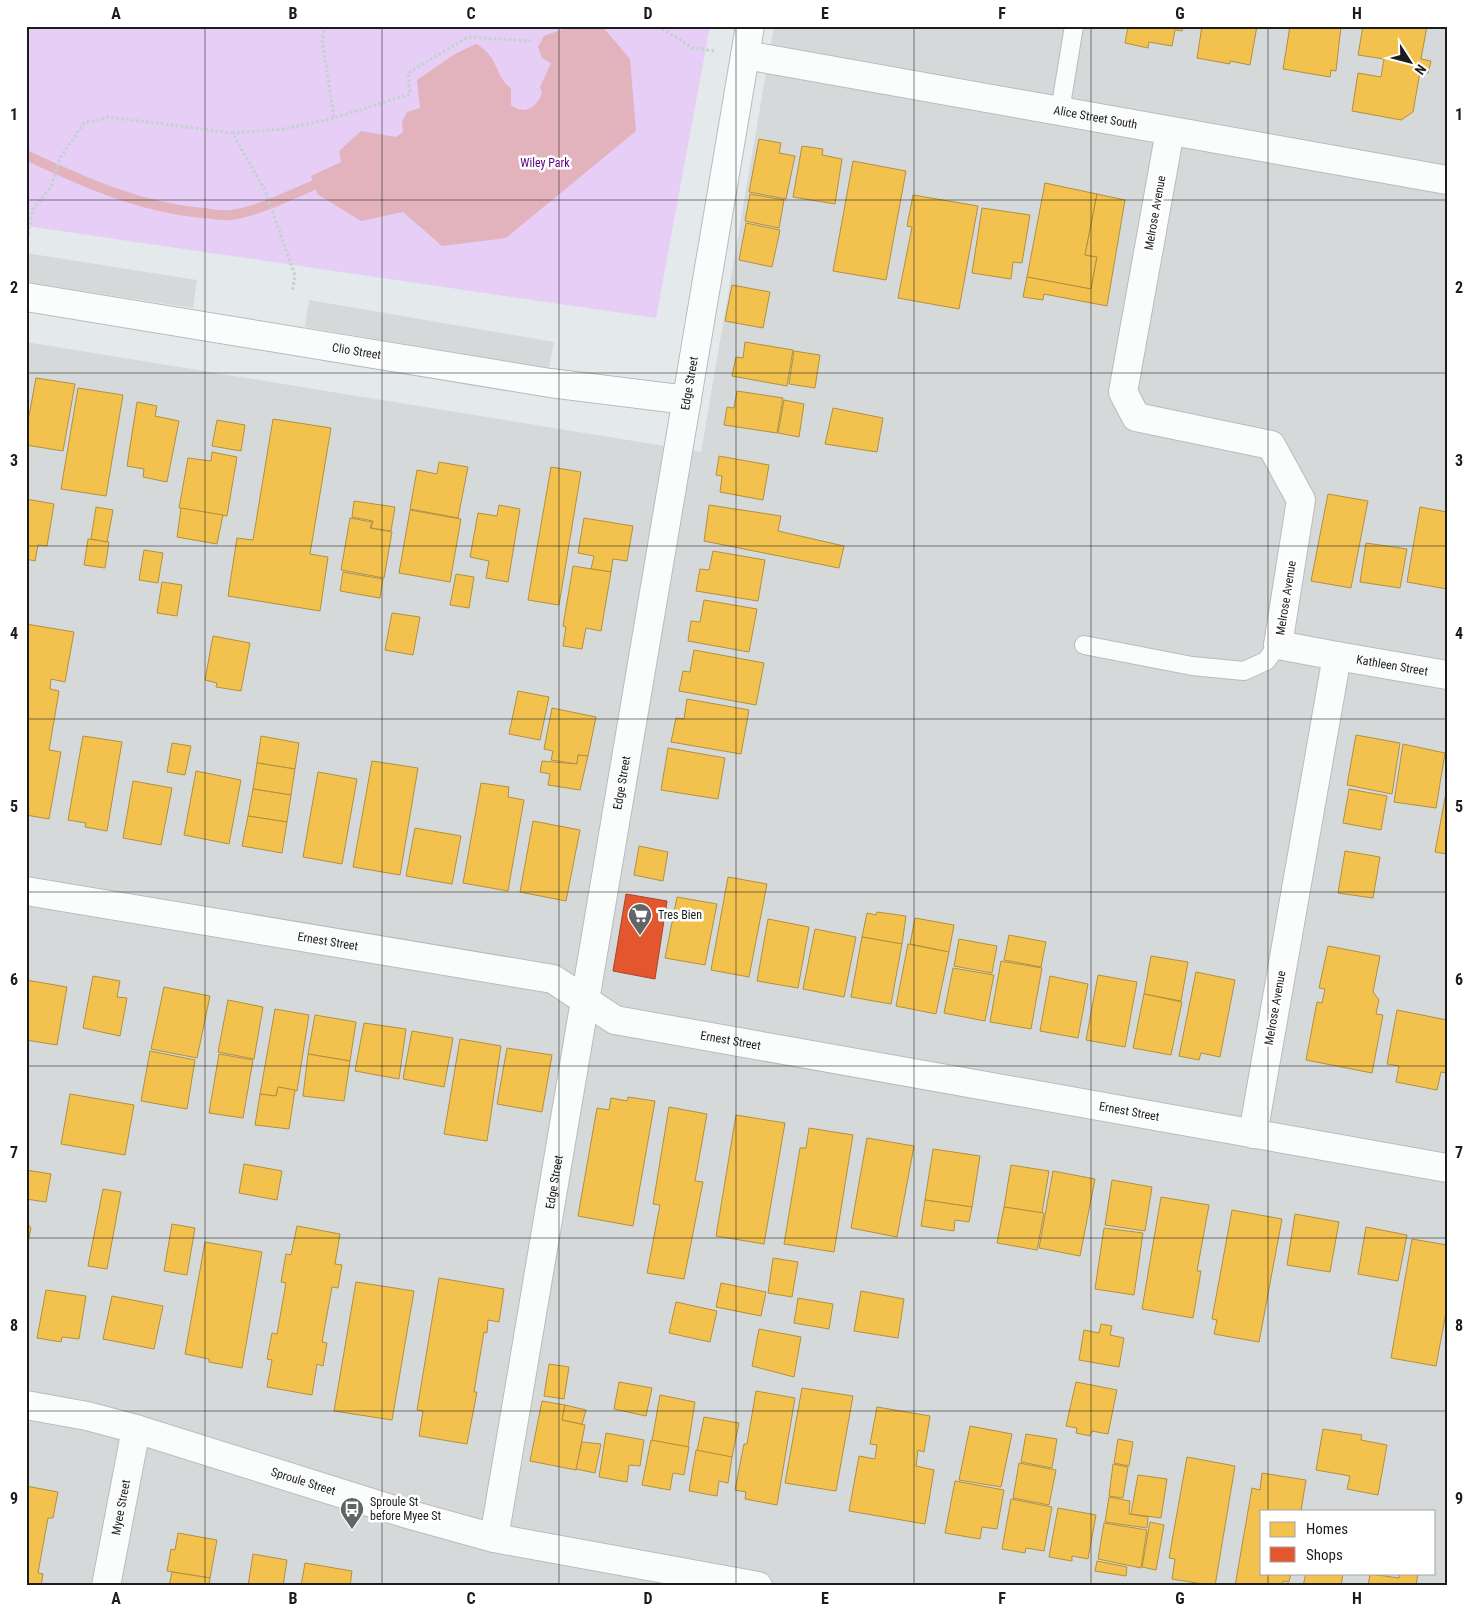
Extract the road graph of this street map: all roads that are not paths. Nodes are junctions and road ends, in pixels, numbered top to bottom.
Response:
1 (750, 26) edge
2 (1074, 26) edge
3 (745, 55) junction
4 (1060, 111) junction
5 (1170, 131) junction
6 (1447, 180) edge
7 (26, 297) edge
8 (687, 400) junction
9 (1084, 645) dead end
10 (1278, 645) junction
11 (1337, 656) junction
12 (1447, 675) edge
13 (26, 891) edge
14 (584, 1001) junction
15 (1253, 1134) junction
16 (1447, 1168) edge
17 (26, 1405) edge
18 (136, 1429) junction
19 (494, 1538) junction
20 (106, 1586) edge
21 (758, 1586) edge

1 - 3 street, Edge Street
2 - 4 lane
3 - 4 street, Alice Street South
3 - 8 street, Edge Street
4 - 5 street, Alice Street South
5 - 6 street, Alice Street South
5 - 10 street, Melrose Avenue
7 - 8 street, Clio Street
8 - 14 street, Edge Street
9 - 10 lane
10 - 11 street, Melrose Avenue
11 - 12 street, Kathleen Street
11 - 15 street, Melrose Avenue
13 - 14 street, Ernest Street
14 - 15 street, Ernest Street
14 - 19 street, Edge Street
15 - 16 street, Ernest Street
17 - 18 street, Sproule Street
18 - 19 street, Sproule Street
18 - 20 street, Myee Street
19 - 21 street, Sproule Street

